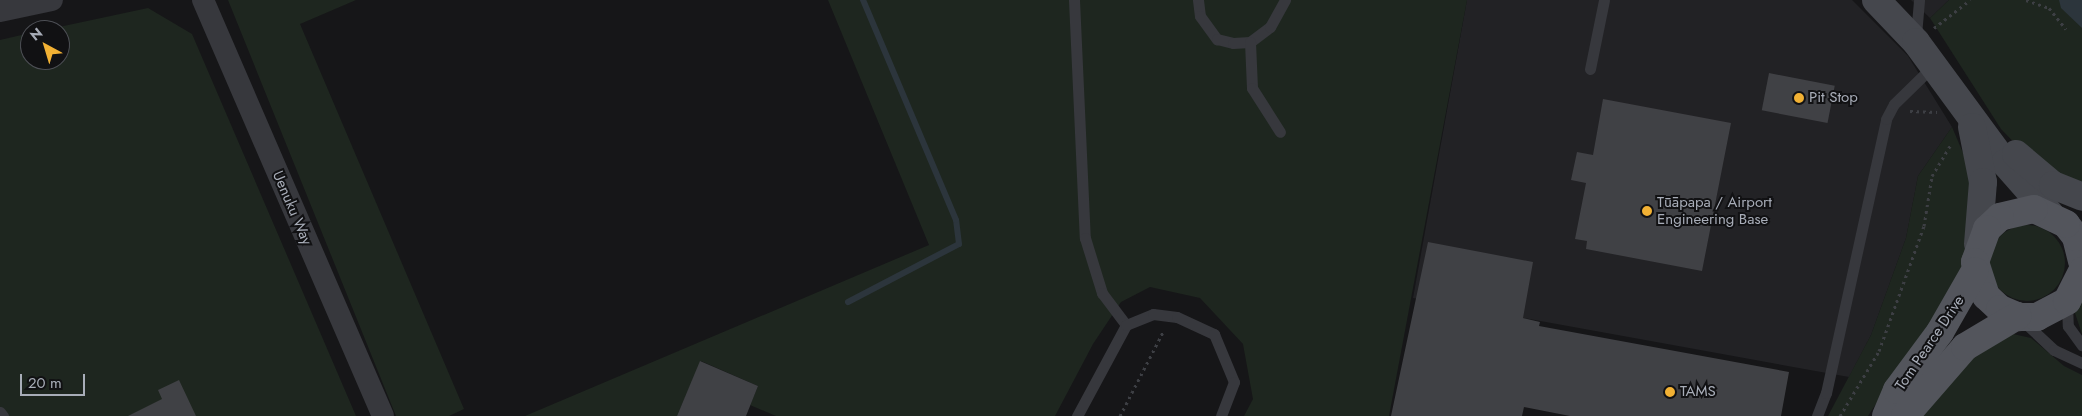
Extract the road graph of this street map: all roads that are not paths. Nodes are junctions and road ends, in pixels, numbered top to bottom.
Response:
1 (52, 0) edge
2 (203, 0) edge
3 (1074, 0) edge
4 (1198, 0) edge
5 (1285, 0) edge
6 (1604, 0) edge
7 (1876, 0) edge
8 (1919, 0) edge
9 (0, 12) edge
10 (1250, 42) junction
11 (1916, 42) junction
12 (1934, 65) junction
13 (1590, 69) dead end
14 (1968, 115) junction
15 (1280, 132) dead end
16 (2082, 197) edge
17 (2082, 213) edge
18 (2051, 214) junction
19 (1978, 244) junction
20 (2082, 261) edge
21 (1975, 271) junction
22 (2077, 285) edge
23 (2018, 316) junction
24 (1126, 325) junction
25 (2082, 346) edge
26 (2082, 364) edge
27 (0, 412) edge
28 (3, 416) edge
29 (383, 416) edge
30 (1077, 416) edge
31 (1221, 416) edge
32 (1817, 416) edge
33 (1886, 416) edge
34 (1905, 416) edge

1 - 9 street
2 - 29 street, Uenuku Way
3 - 24 lane
4 - 10 lane
5 - 10 lane
6 - 13 lane
7 - 11 street
8 - 11 lane
10 - 15 lane
11 - 12 street
12 - 14 street
12 - 32 lane
14 - 16 street
14 - 18 street
14 - 19 street
17 - 18 main road
18 - 19 main road
18 - 20 main road
19 - 21 main road
21 - 23 main road
21 - 33 main road, Tom Pearce Drive
22 - 23 main road
22 - 25 lane
23 - 26 lane
23 - 34 main road, Tom Pearce Drive
24 - 30 lane
24 - 31 lane
27 - 28 lane

